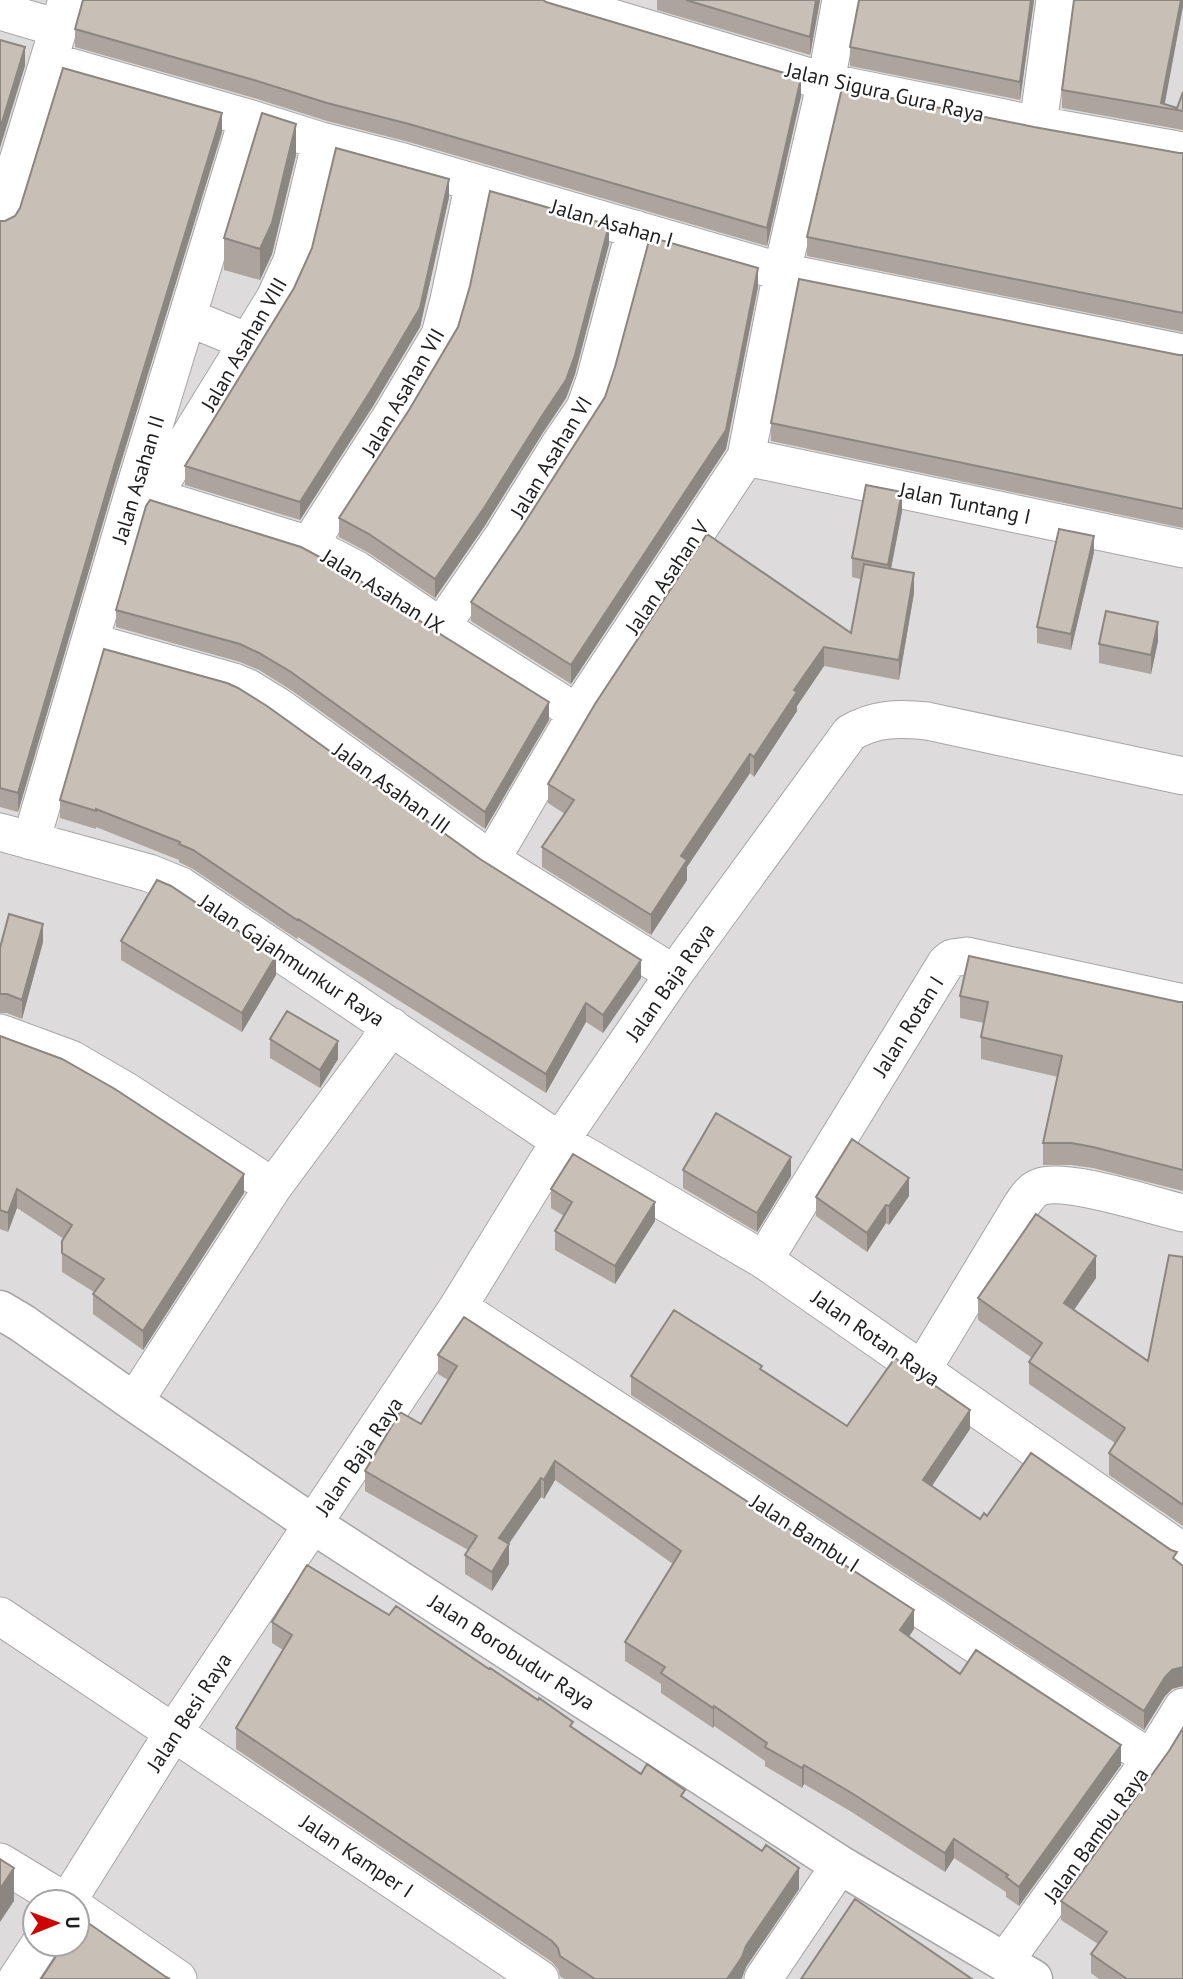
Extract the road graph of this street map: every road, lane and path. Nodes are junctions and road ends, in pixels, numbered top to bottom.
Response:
1 (552, 0) edge
2 (841, 0) edge
3 (1055, 0) edge
4 (0, 11) edge
5 (63, 12) edge
6 (645, 13) edge
7 (49, 61) junction
8 (826, 82) junction
9 (248, 118) junction
10 (1038, 125) junction
11 (321, 141) junction
12 (1183, 151) edge
13 (474, 183) junction
14 (0, 218) edge
15 (635, 229) junction
16 (782, 272) junction
17 (187, 317) junction
18 (248, 342) junction
19 (1183, 353) edge
20 (746, 457) junction
21 (143, 494) junction
22 (309, 545) junction
23 (1183, 548) edge
24 (441, 627) junction
25 (91, 642) junction
26 (577, 713) junction
27 (1183, 776) edge
28 (16, 837) edge
29 (491, 860) junction
30 (674, 974) junction
31 (1183, 1003) edge
32 (391, 1026) junction
33 (0, 1033) edge
34 (560, 1141) junction
35 (273, 1186) junction
36 (1183, 1213) edge
37 (764, 1260) junction
38 (458, 1307) junction
39 (0, 1310) edge
40 (922, 1370) junction
41 (134, 1402) junction
42 (314, 1525) junction
43 (1183, 1552) edge
44 (0, 1616) edge
45 (1183, 1707) edge
46 (173, 1733) junction
47 (1151, 1759) junction
48 (0, 1862) edge
49 (841, 1866) junction
50 (44, 1888) edge
51 (76, 1888) edge
52 (91, 1919) edge
53 (31, 1958) edge
54 (1019, 1970) edge
55 (17, 1979) edge
56 (178, 1979) edge
57 (540, 1979) edge
58 (763, 1979) edge

1 - 6 street, Jalan Sigura Gura Raya
2 - 8 street, Jalan Asahan V
3 - 10 street
4 - 5 street
5 - 7 street
6 - 8 street, Jalan Sigura Gura Raya
7 - 9 street, Jalan Asahan I
7 - 14 street
8 - 10 street, Jalan Sigura Gura Raya
8 - 16 street, Jalan Asahan V
9 - 11 street, Jalan Asahan I
9 - 17 street, Jalan Asahan II
10 - 12 street, Jalan Sigura Gura Raya
11 - 13 street, Jalan Asahan I
11 - 18 street, Jalan Asahan VIII
13 - 15 street, Jalan Asahan I
13 - 22 street, Jalan Asahan VII
15 - 16 street, Jalan Asahan I
15 - 24 street, Jalan Asahan VI
16 - 19 street, Jalan Asahan I
16 - 20 street, Jalan Asahan V
17 - 18 street
17 - 21 street, Jalan Asahan II
18 - 21 street, Jalan Asahan VIII
20 - 23 street, Jalan Tuntang I
20 - 26 street, Jalan Asahan V
21 - 22 street, Jalan Asahan IX
21 - 25 street, Jalan Asahan II
22 - 24 street, Jalan Asahan IX
24 - 26 street, Jalan Asahan IX
25 - 28 street, Jalan Asahan II
25 - 29 street, Jalan Asahan III
26 - 29 street, Jalan Asahan V
27 - 30 street, Jalan Baja Raya
28 - 32 street, Jalan Gajahmunkur Raya
29 - 30 street, Jalan Asahan III
30 - 34 street, Jalan Baja Raya
31 - 37 street, Jalan Rotan I
32 - 34 street, Jalan Gajahmunkur Raya
32 - 35 street
33 - 35 street
34 - 37 street, Jalan Rotan Raya
34 - 38 street, Jalan Baja Raya
35 - 41 street
36 - 40 street
37 - 40 street, Jalan Rotan Raya
38 - 42 street, Jalan Baja Raya
38 - 47 street, Jalan Bambu I
39 - 41 street, Jalan Borobudur Raya
40 - 43 street, Jalan Rotan Raya
41 - 42 street, Jalan Borobudur Raya
42 - 46 street, Jalan Besi Raya
42 - 49 street, Jalan Borobudur Raya
44 - 46 street, Jalan Kamper I
45 - 47 street, Jalan Bambu Raya
46 - 51 street, Jalan Besi Raya
46 - 57 street, Jalan Kamper I
47 - 54 street, Jalan Bambu Raya
48 - 50 street
49 - 54 street, Jalan Borobudur Raya
49 - 58 street
52 - 56 street
53 - 55 street

